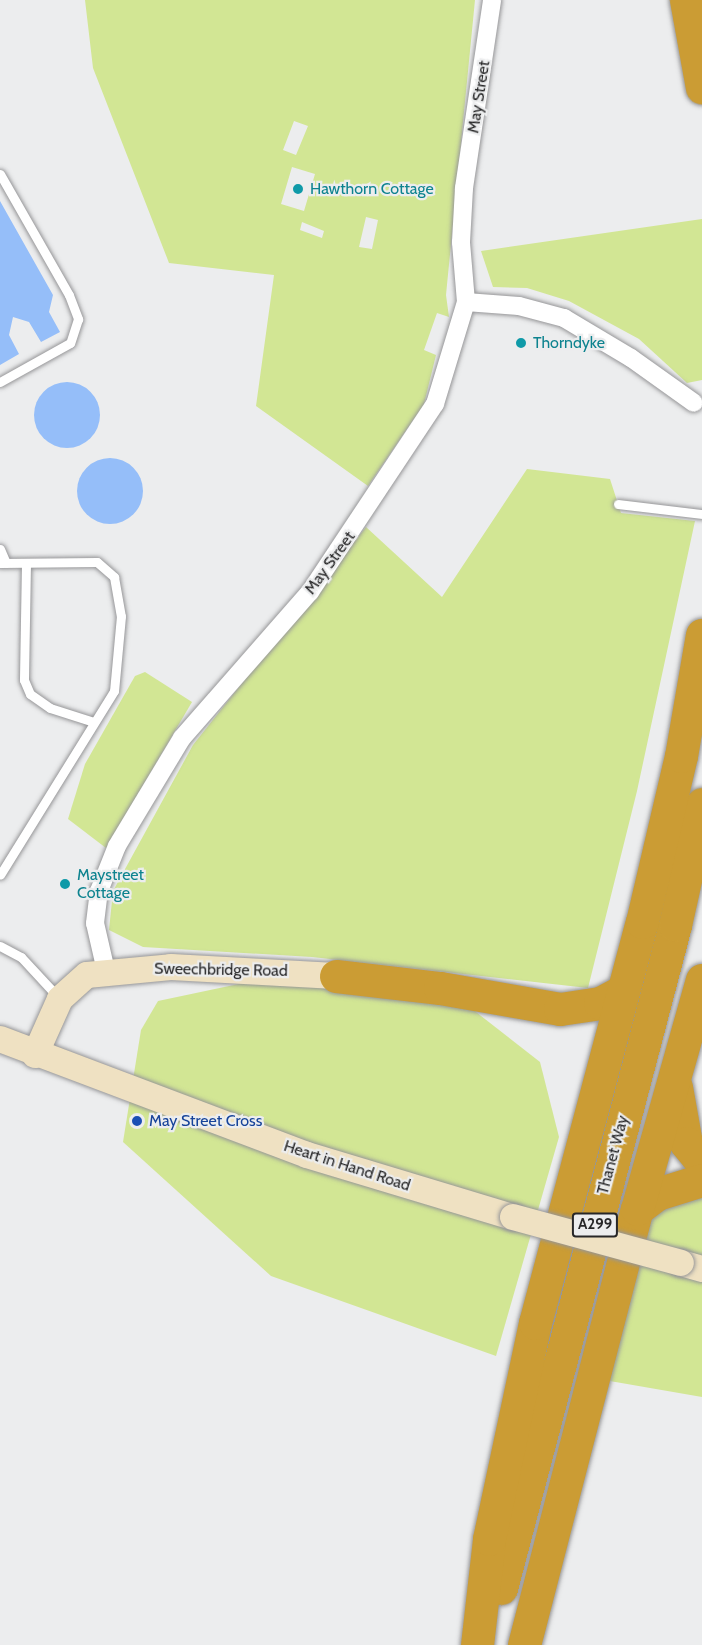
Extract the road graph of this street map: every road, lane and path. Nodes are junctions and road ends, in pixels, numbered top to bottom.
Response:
1 (492, 0) edge
2 (686, 0) edge
3 (702, 88) edge
4 (0, 174) edge
5 (466, 302) junction
6 (0, 382) edge
7 (694, 403) dead end
8 (618, 504) dead end
9 (702, 514) edge
10 (0, 549) edge
11 (3, 563) edge
12 (26, 563) junction
13 (702, 635) edge
14 (94, 722) junction
15 (702, 804) edge
16 (0, 875) edge
17 (0, 946) edge
18 (106, 971) junction
19 (336, 976) joint
20 (702, 980) edge
21 (623, 991) junction
22 (60, 999) junction
23 (560, 1009) junction
24 (0, 1039) edge
25 (35, 1055) junction
26 (605, 1058) junction
27 (675, 1076) junction
28 (702, 1163) edge
29 (702, 1180) edge
30 (637, 1209) junction
31 (691, 1266) edge
32 (477, 1645) edge
33 (488, 1645) edge
34 (524, 1645) edge

1 - 5 street, May Street
2 - 3 highway
4 - 6 lane
5 - 7 street
5 - 18 street, May Street
8 - 9 lane
10 - 11 lane
11 - 12 lane
12 - 14 lane
12 - 14 lane
13 - 21 highway
14 - 16 lane
15 - 33 highway, Thanet Way / A299
17 - 22 lane
18 - 19 street, Sweechbridge Road
18 - 22 street
19 - 23 highway
20 - 27 highway, A299
21 - 23 highway
21 - 26 highway
22 - 25 street
23 - 26 highway
24 - 25 street, Heart in Hand Road
25 - 31 street, Heart in Hand Road, bridge
26 - 32 highway
27 - 28 highway
27 - 30 highway, A299
29 - 30 highway
30 - 34 highway, A299

